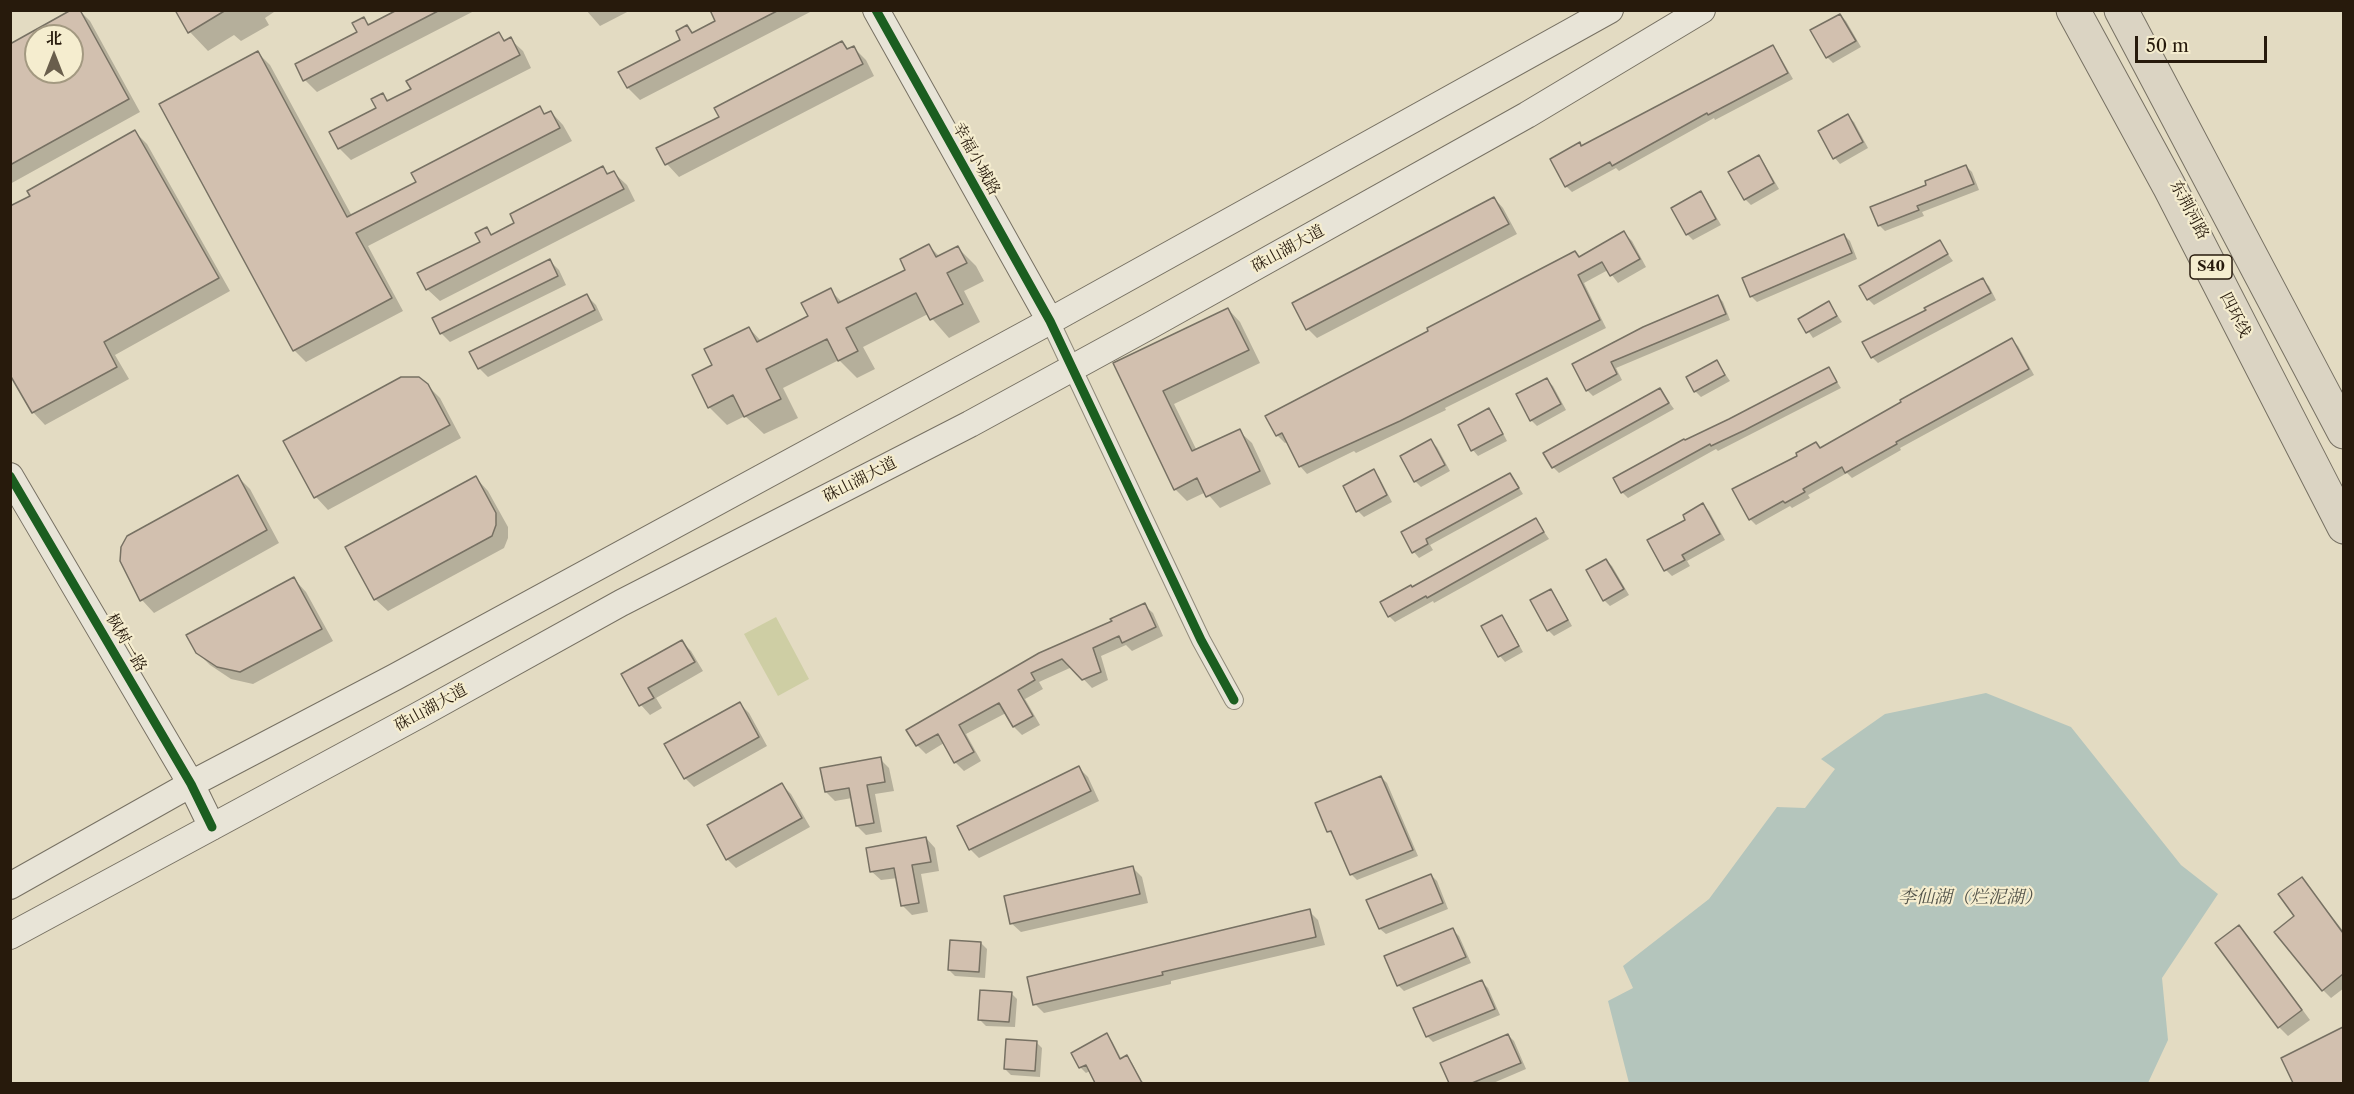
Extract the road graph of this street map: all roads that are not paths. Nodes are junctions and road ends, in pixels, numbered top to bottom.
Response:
1 (876, 10) edge
2 (1610, 10) edge
3 (1702, 10) edge
4 (2073, 10) edge
5 (2084, 10) edge
6 (2121, 10) edge
7 (1050, 321) junction
8 (1072, 368) junction
9 (2343, 432) edge
10 (10, 476) edge
11 (2343, 506) edge
12 (2343, 527) edge
13 (1234, 700) dead end
14 (191, 784) junction
15 (212, 827) junction
16 (10, 886) edge
17 (10, 936) edge

1 - 7 main road, 幸福小城路
2 - 7 main road
3 - 8 main road, 硃山湖大道
4 - 12 highway, 四环线 / S40
5 - 11 main road, 东荆河路
6 - 9 highway, S40
7 - 8 street
7 - 14 main road
8 - 13 street
8 - 15 main road, 硃山湖大道
10 - 14 main road, 枫树一路
14 - 15 main road, 枫树一路
14 - 16 main road
15 - 17 main road, 硃山湖大道

